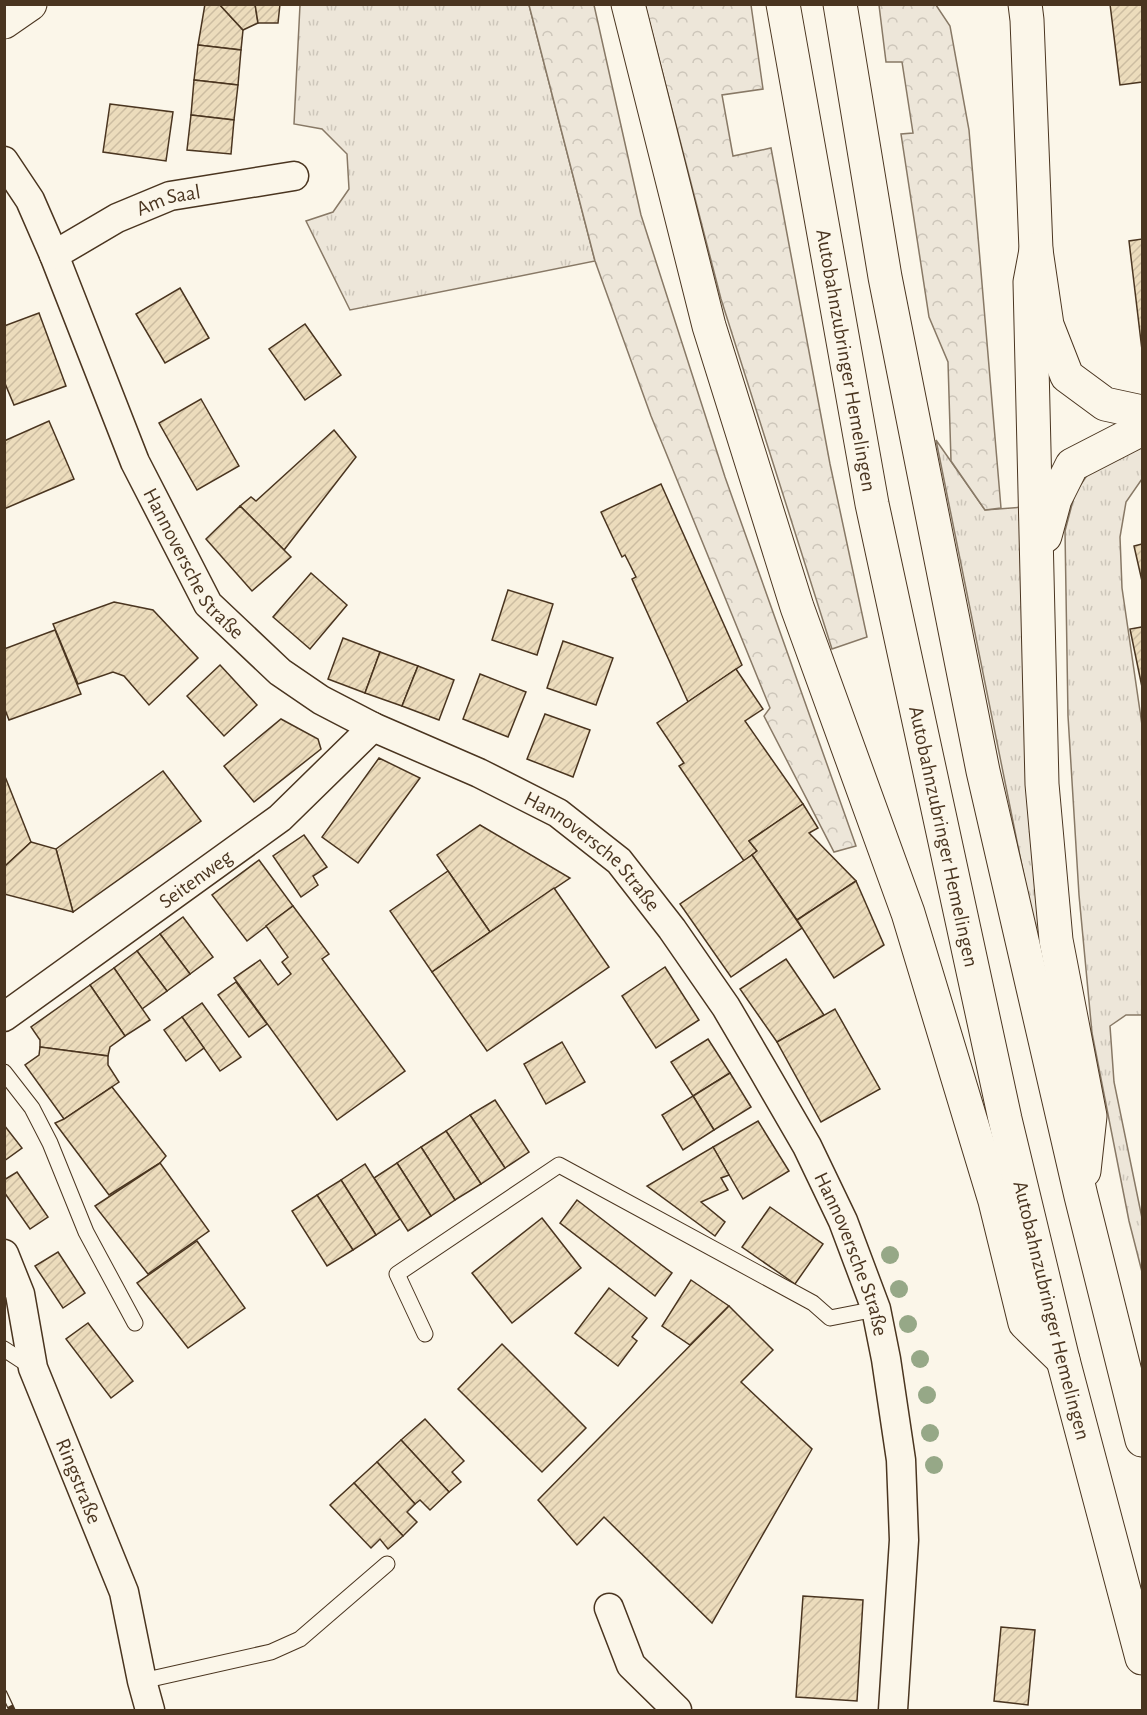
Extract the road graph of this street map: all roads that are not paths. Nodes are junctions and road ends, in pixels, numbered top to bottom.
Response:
1 (30, 4) edge
2 (628, 4) edge
3 (783, 4) edge
4 (840, 4) edge
5 (1025, 4) edge
6 (4, 22) edge
7 (4, 161) edge
8 (294, 176) dead end
9 (1036, 250) junction
10 (54, 255) junction
11 (1143, 412) edge
12 (1143, 429) edge
13 (1038, 563) junction
14 (373, 727) junction
15 (4, 1017) edge
16 (4, 1072) edge
17 (1081, 1196) junction
18 (4, 1254) edge
19 (876, 1309) junction
20 (135, 1323) dead end
21 (425, 1334) dead end
22 (4, 1349) edge
23 (1063, 1360) junction
24 (33, 1368) junction
25 (1143, 1440) edge
26 (387, 1564) dead end
27 (609, 1608) dead end
28 (1143, 1658) edge
29 (142, 1681) junction
30 (150, 1710) edge
31 (677, 1710) edge
32 (893, 1710) edge

1 - 6 main road
2 - 23 main road
3 - 23 main road, Autobahnzubringer Hemelingen
4 - 17 main road
5 - 9 main road
7 - 10 street, Hannoversche Straße
8 - 10 street, Am Saal
9 - 11 main road
9 - 13 main road
10 - 14 street, Hannoversche Straße
12 - 13 main road
13 - 17 main road
14 - 15 street, Seitenweg
14 - 19 street, Hannoversche Straße
16 - 20 lane
17 - 25 main road
18 - 24 street, Ringstraße
19 - 21 lane
19 - 32 street, Hannoversche Straße
22 - 24 lane
23 - 28 main road, Autobahnzubringer Hemelingen
24 - 29 street, Ringstraße
26 - 29 lane
27 - 31 street
29 - 30 street, Ringstraße

